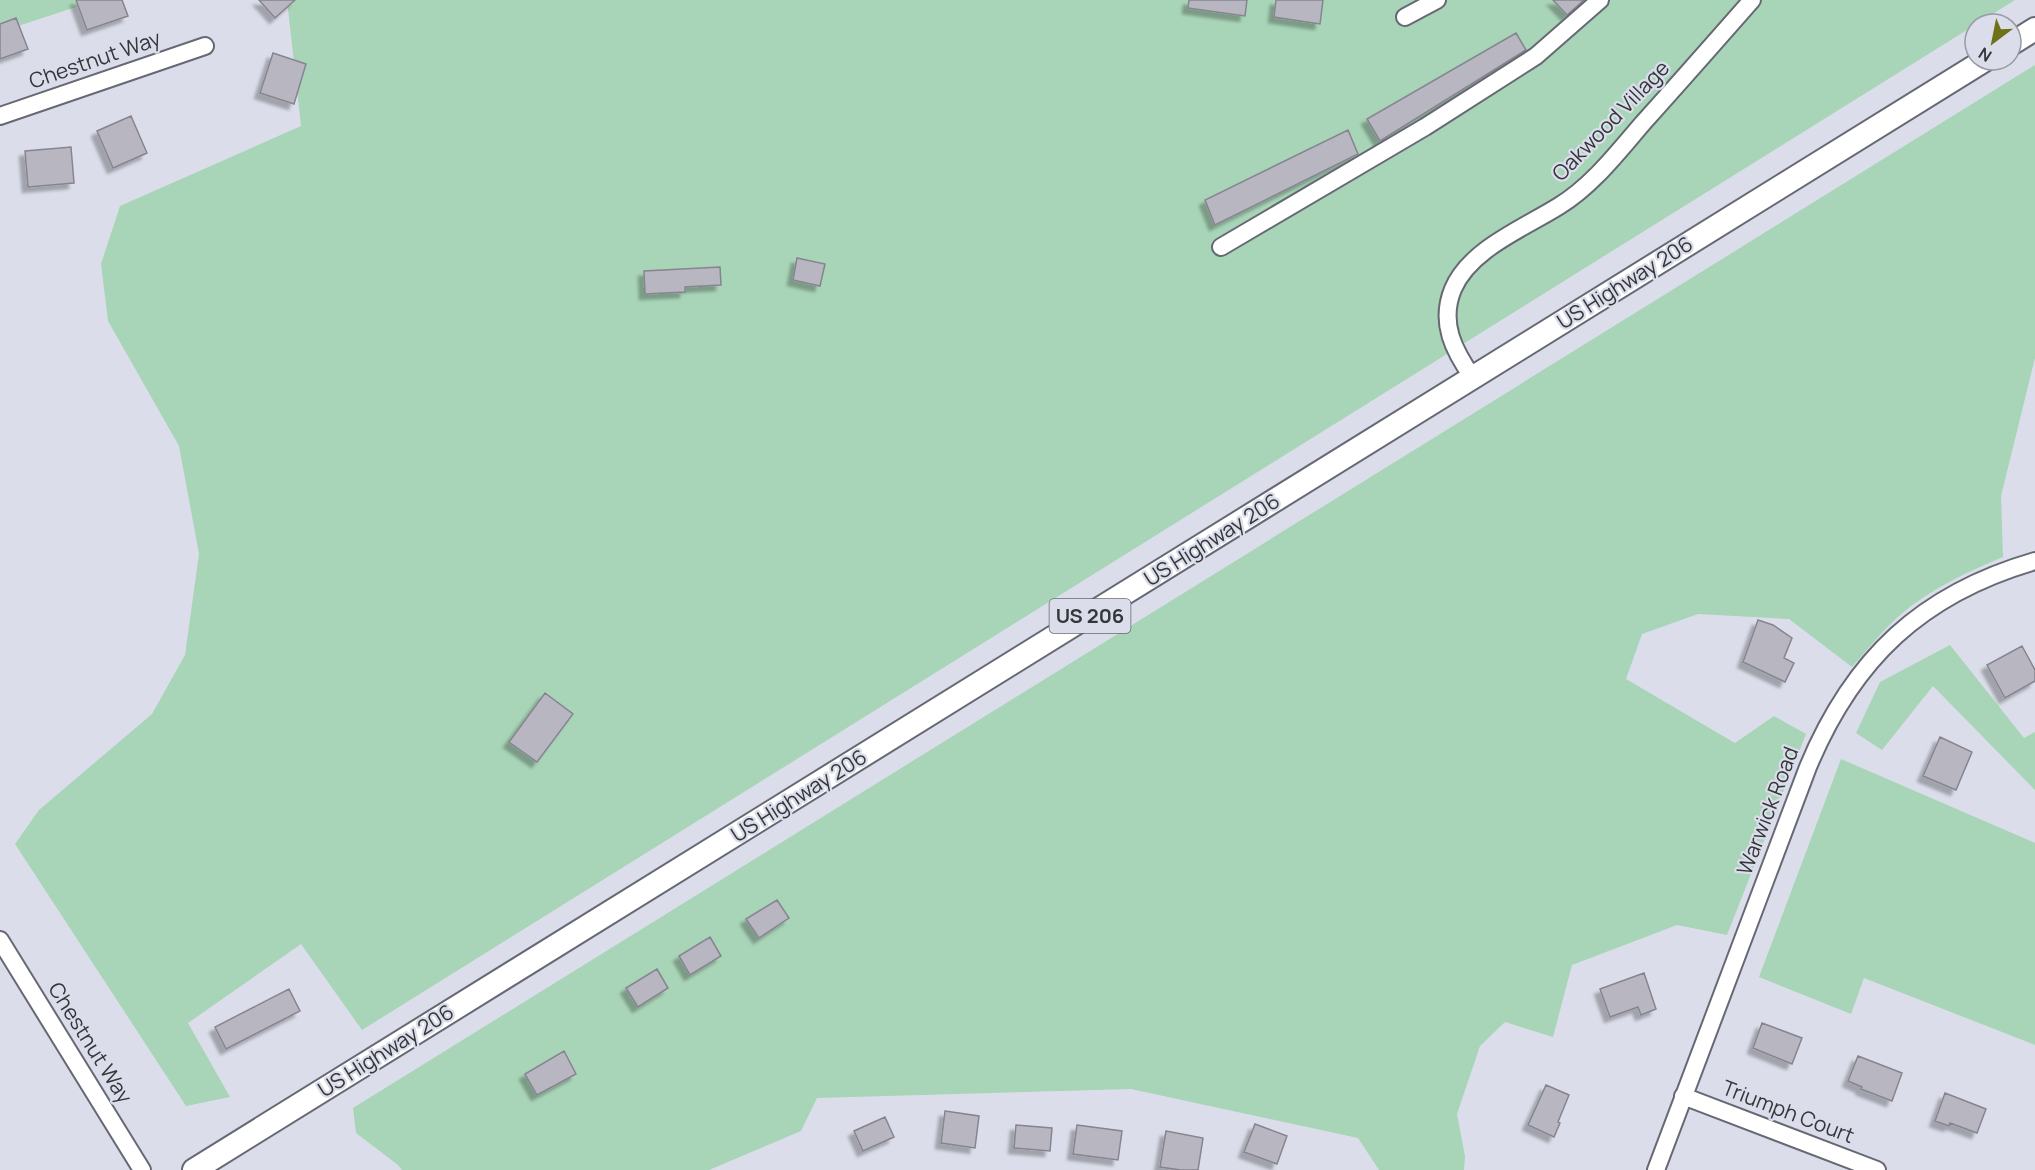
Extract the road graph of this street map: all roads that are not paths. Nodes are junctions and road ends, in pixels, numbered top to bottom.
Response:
1 (1437, 0) edge
2 (1600, 0) edge
3 (1752, 0) edge
4 (1406, 17) dead end
5 (205, 46) dead end
6 (1966, 72) edge
7 (0, 116) edge
8 (1221, 247) dead end
9 (1473, 378) junction
10 (2035, 561) edge
11 (0, 940) edge
12 (1683, 1096) junction
13 (142, 1170) edge
14 (194, 1170) edge
15 (1656, 1170) edge
16 (1877, 1170) edge

1 - 4 street
2 - 8 street
3 - 9 street, Oakwood Village
5 - 7 street, Chestnut Way
6 - 9 highway, US Highway 206 / US 206
9 - 14 highway, US Highway 206 / US 206
10 - 12 street, Warwick Road
11 - 13 street, Chestnut Way
12 - 15 street, Warwick Road
12 - 16 street, Triumph Court

